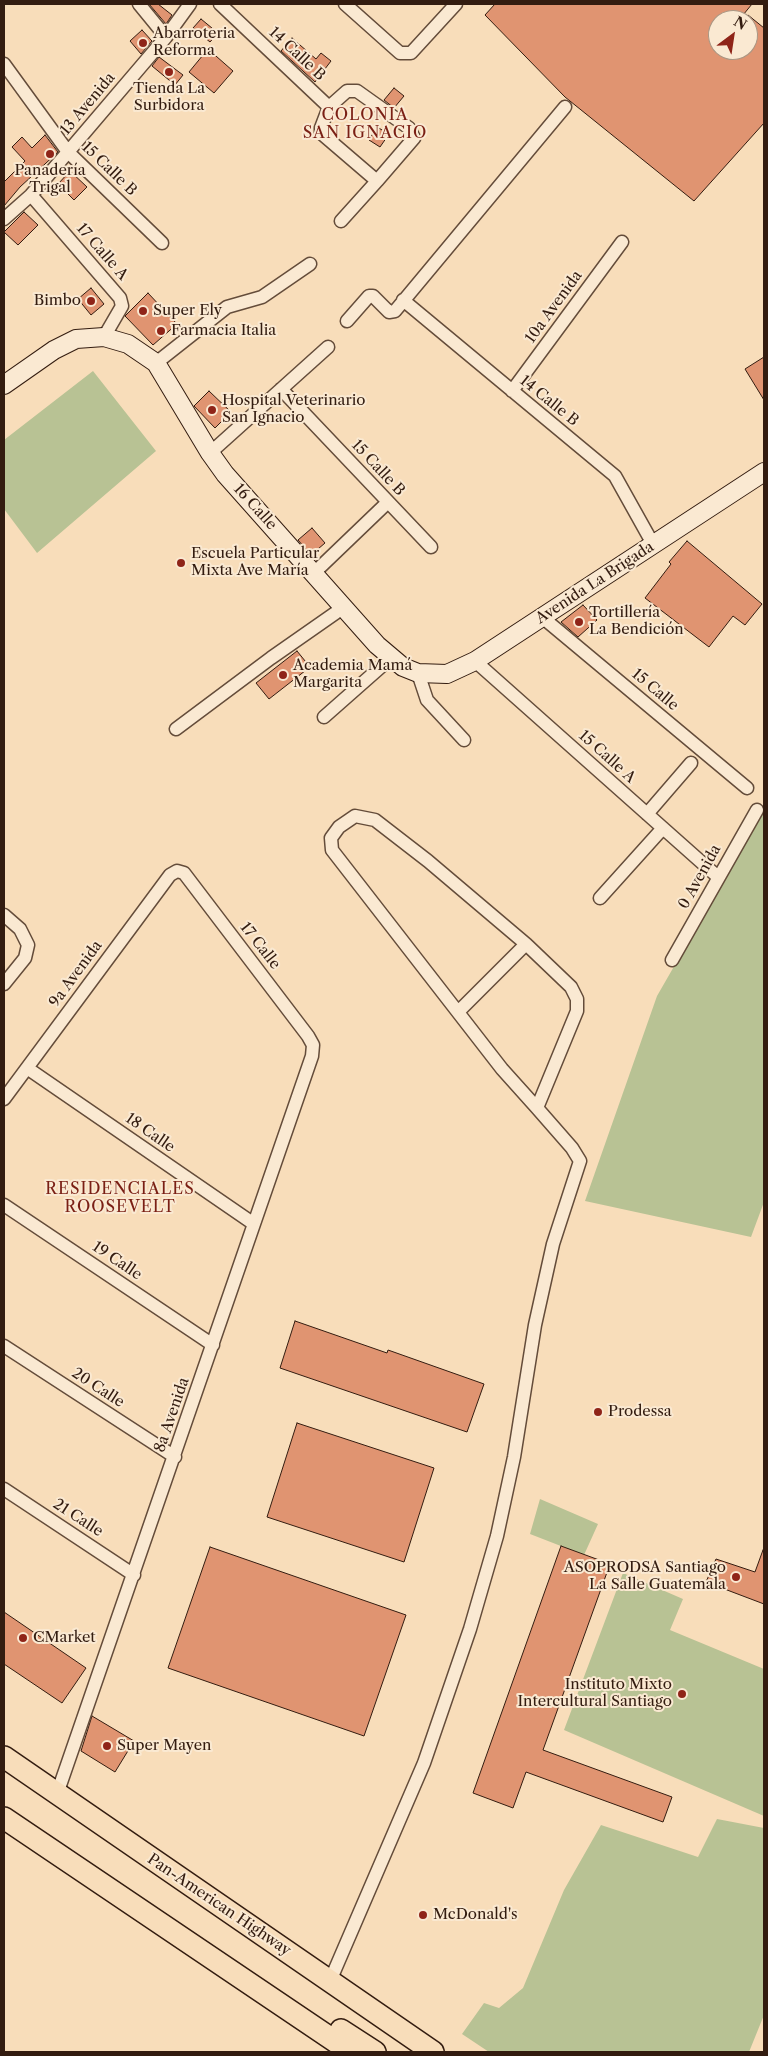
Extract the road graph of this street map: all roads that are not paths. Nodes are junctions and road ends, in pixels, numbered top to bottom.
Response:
1 (139, 4) edge
2 (190, 4) edge
3 (220, 4) edge
4 (345, 4) edge
5 (456, 4) edge
6 (166, 37) junction
7 (4, 64) edge
8 (329, 107) junction
9 (565, 107) dead end
10 (68, 152) junction
11 (377, 181) junction
12 (31, 195) junction
13 (4, 219) edge
14 (341, 221) dead end
15 (622, 242) dead end
16 (162, 243) dead end
17 (310, 264) dead end
18 (403, 300) junction
19 (347, 321) dead end
20 (104, 337) junction
21 (328, 347) dead end
22 (156, 363) junction
23 (4, 384) edge
24 (281, 389) junction
25 (512, 391) junction
26 (210, 453) junction
27 (764, 472) edge
28 (388, 502) junction
29 (653, 544) junction
30 (430, 548) dead end
31 (314, 573) junction
32 (344, 607) junction
33 (542, 617) junction
34 (392, 657) junction
35 (475, 661) junction
36 (418, 673) junction
37 (324, 717) dead end
38 (176, 729) dead end
39 (464, 740) dead end
40 (691, 763) dead end
41 (747, 788) dead end
42 (757, 810) dead end
43 (647, 814) junction
44 (663, 828) junction
45 (177, 871) joint
46 (718, 877) junction
47 (600, 898) dead end
48 (4, 914) edge
49 (526, 944) junction
50 (672, 960) dead end
51 (4, 984) edge
52 (458, 1012) junction
53 (313, 1045) joint
54 (27, 1068) junction
55 (4, 1099) edge
56 (537, 1108) junction
57 (4, 1205) edge
58 (254, 1224) junction
59 (213, 1345) junction
60 (4, 1346) edge
61 (175, 1457) junction
62 (4, 1489) edge
63 (134, 1575) junction
64 (4, 1757) edge
65 (57, 1794) junction
66 (4, 1818) edge
67 (208, 1956) junction
68 (330, 1981) junction
69 (351, 2052) edge
70 (374, 2052) edge
71 (433, 2052) edge

1 - 6 street
2 - 6 street, 13 Avenida
3 - 8 street, 14 Calle B
4 - 5 street
6 - 10 street, 13 Avenida
7 - 10 street, 15 Calle B
8 - 11 street
8 - 11 street
9 - 18 street
10 - 12 street, 13 Avenida
10 - 16 street, 15 Calle B
11 - 14 street
12 - 13 street, 13 Avenida
12 - 20 street, 17 Calle A
15 - 25 street, 10a Avenida
17 - 22 street
18 - 19 street
18 - 25 street, 14 Calle B
20 - 22 main road, 16 Calle
20 - 23 main road
21 - 24 street
22 - 26 main road, 16 Calle
24 - 26 street
24 - 28 street, 15 Calle B
25 - 29 street, 14 Calle B
26 - 31 main road, 16 Calle
27 - 29 main road, Avenida La Brigada
28 - 30 street, 15 Calle B
28 - 31 street
29 - 33 main road, Avenida La Brigada
31 - 32 main road, 16 Calle
32 - 34 main road, 16 Calle
32 - 38 street
33 - 35 main road, Avenida La Brigada
33 - 41 street, 15 Calle
34 - 36 main road, 16 Calle
34 - 37 street
35 - 36 main road, Avenida La Brigada
35 - 43 street, 15 Calle A
36 - 39 street
40 - 43 street
42 - 46 street, 0 Avenida
43 - 44 street, 15 Calle A
44 - 46 street, 15 Calle A
44 - 47 street
45 - 53 street, 17 Calle
45 - 54 street, 9a Avenida
46 - 50 street, 0 Avenida
48 - 51 street
49 - 52 street
49 - 52 street
49 - 56 street
52 - 56 street
53 - 58 street, 8a Avenida
54 - 55 street, 9a Avenida
54 - 58 street, 18 Calle
56 - 68 street
57 - 59 street, 19 Calle
58 - 59 street, 8a Avenida
59 - 61 street, 8a Avenida
60 - 61 street, 20 Calle
61 - 63 street, 8a Avenida
62 - 63 street, 21 Calle
63 - 65 street, 8a Avenida
64 - 65 highway, Pan-American Highway
65 - 68 highway, Pan-American Highway
66 - 67 highway
67 - 69 highway
67 - 70 highway
68 - 71 highway, Pan-American Highway

